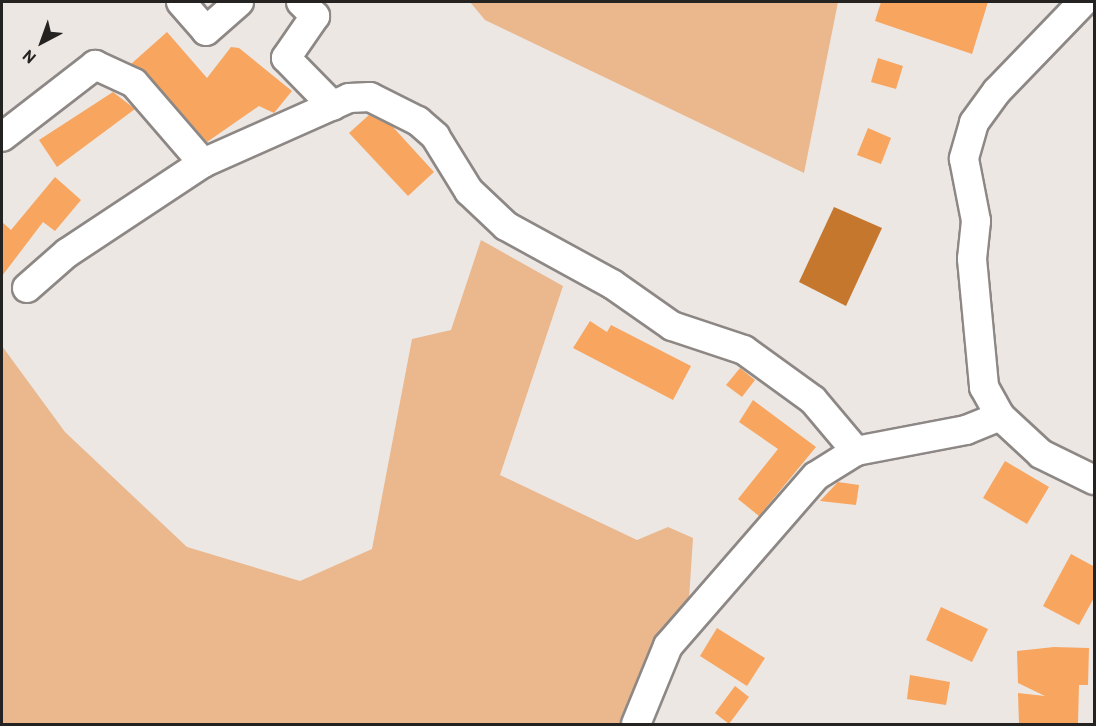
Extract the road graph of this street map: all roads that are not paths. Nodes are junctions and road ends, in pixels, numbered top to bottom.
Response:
1 (181, 2) edge
2 (239, 2) edge
3 (301, 2) edge
4 (1083, 2) edge
5 (333, 106) junction
6 (2, 138) edge
7 (203, 163) junction
8 (27, 288) dead end
9 (1000, 417) junction
10 (856, 451) junction
11 (1095, 480) edge
12 (636, 724) edge

1 - 2 street
3 - 5 street
4 - 9 street
5 - 7 street
5 - 10 street
6 - 7 street
7 - 8 street
9 - 10 street
9 - 11 street
10 - 12 street

